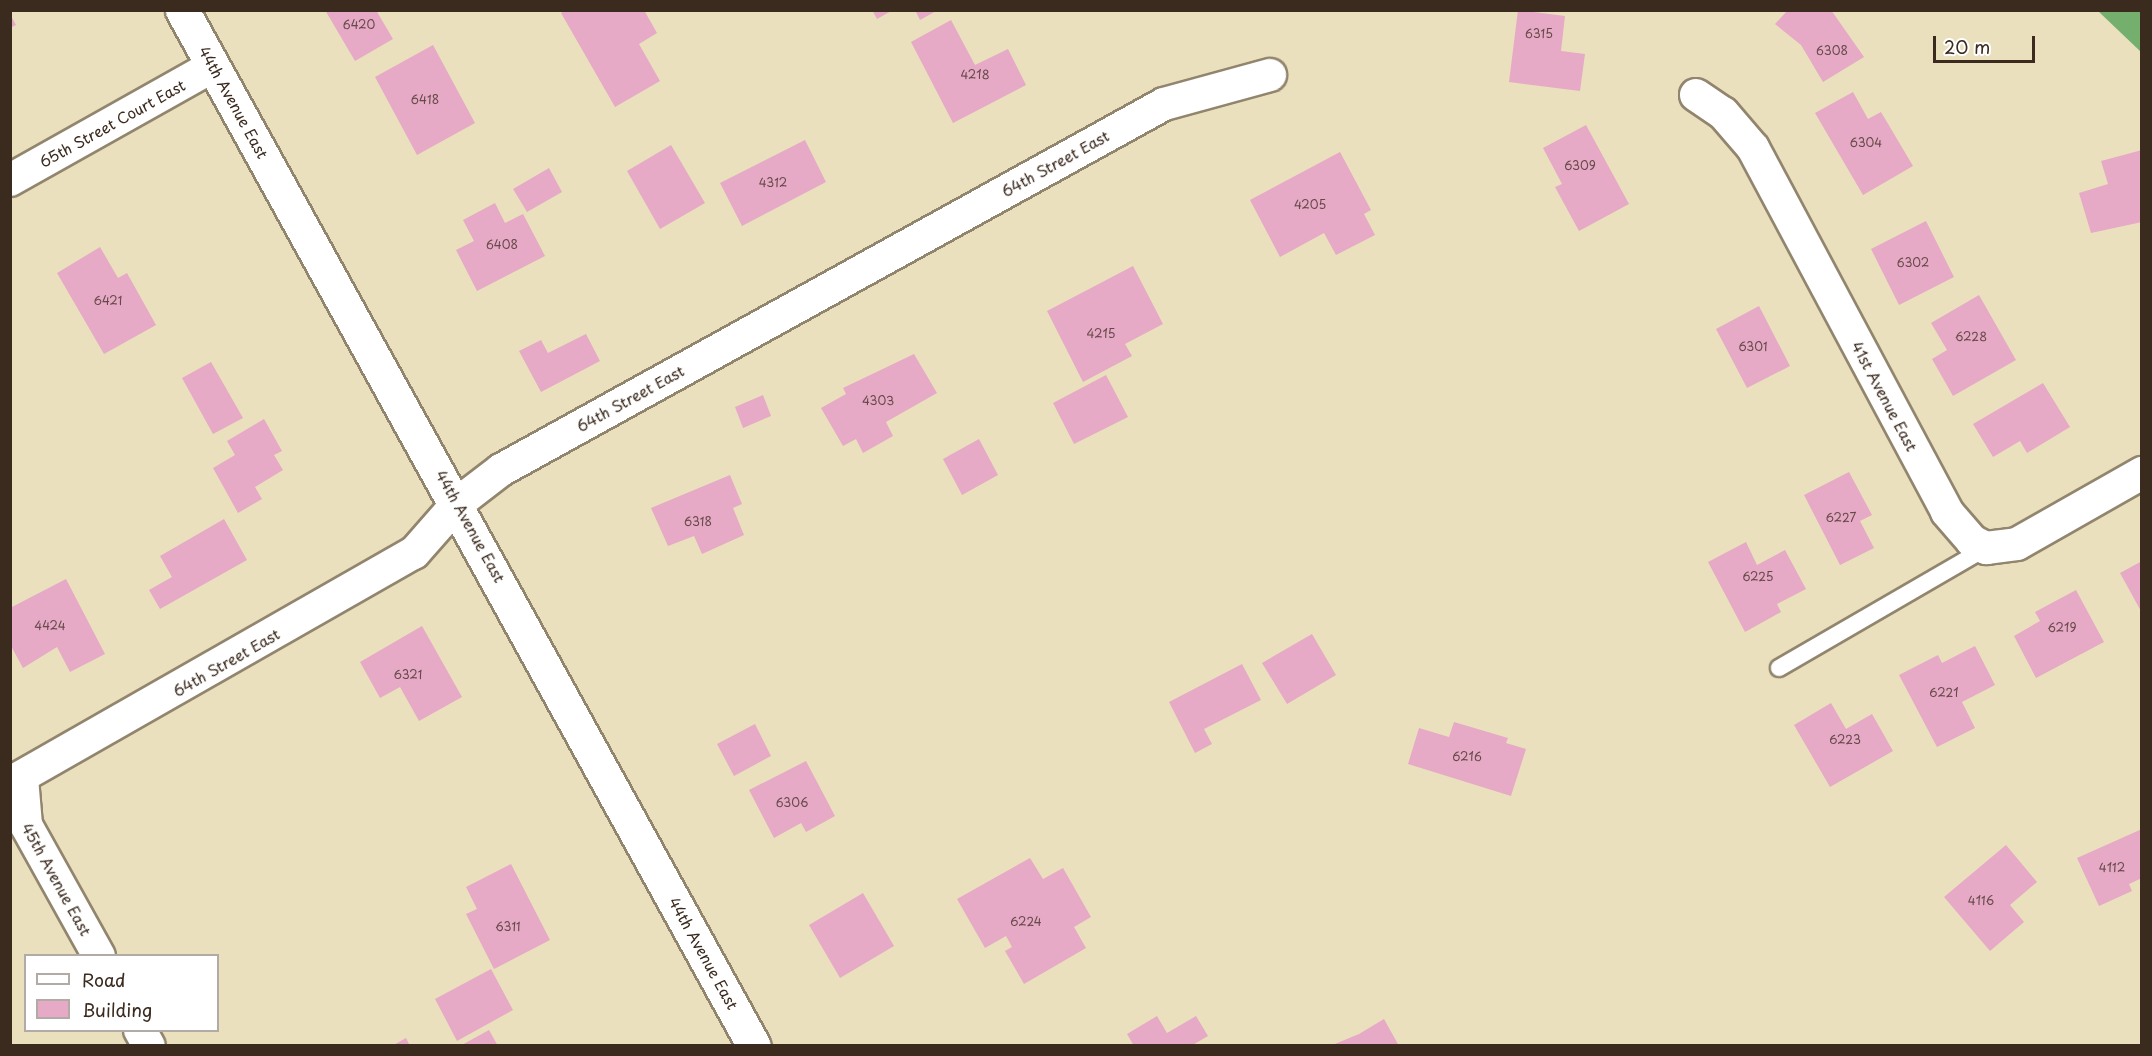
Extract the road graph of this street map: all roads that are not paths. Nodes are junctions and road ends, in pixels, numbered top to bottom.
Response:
1 (182, 10) edge
2 (213, 66) junction
3 (1270, 75) dead end
4 (1696, 95) dead end
5 (10, 180) edge
6 (2142, 473) edge
7 (458, 503) junction
8 (1986, 548) junction
9 (1779, 668) dead end
10 (16, 780) edge
11 (98, 954) edge
12 (141, 1032) edge
13 (149, 1046) edge
14 (754, 1046) edge

1 - 2 street, 44th Avenue East
2 - 5 street, 65th Street Court East
2 - 7 street, 44th Avenue East
3 - 7 street, 64th Street East
4 - 8 street, 41st Avenue East
6 - 8 street
7 - 10 street, 64th Street East
7 - 14 street, 44th Avenue East
8 - 9 lane
10 - 11 street, 45th Avenue East
12 - 13 street

